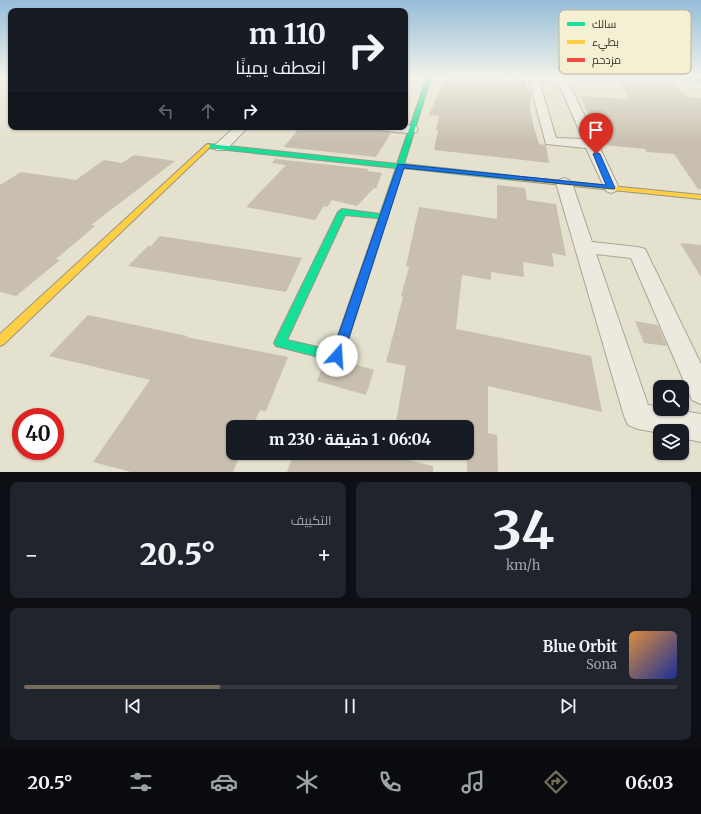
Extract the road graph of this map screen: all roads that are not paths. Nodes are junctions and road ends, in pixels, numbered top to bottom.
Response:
1 (422, 99) edge
2 (539, 99) edge
3 (571, 99) edge
4 (408, 129) edge
5 (412, 129) junction
6 (239, 130) edge
7 (591, 144) junction
8 (221, 147) junction
9 (401, 166) junction
10 (564, 183) junction
11 (611, 188) junction
12 (701, 197) edge
13 (384, 217) junction
14 (584, 247) junction
15 (0, 341) edge
16 (701, 392) edge
17 (701, 428) edge

1 - 5 street
2 - 7 street
3 - 7 street
4 - 5 street
5 - 9 street
6 - 8 street
7 - 11 street
8 - 9 street
8 - 15 street
9 - 10 street
9 - 13 street
10 - 11 street
10 - 14 street
11 - 12 street
13 - 13 street
14 - 16 street
14 - 17 street

